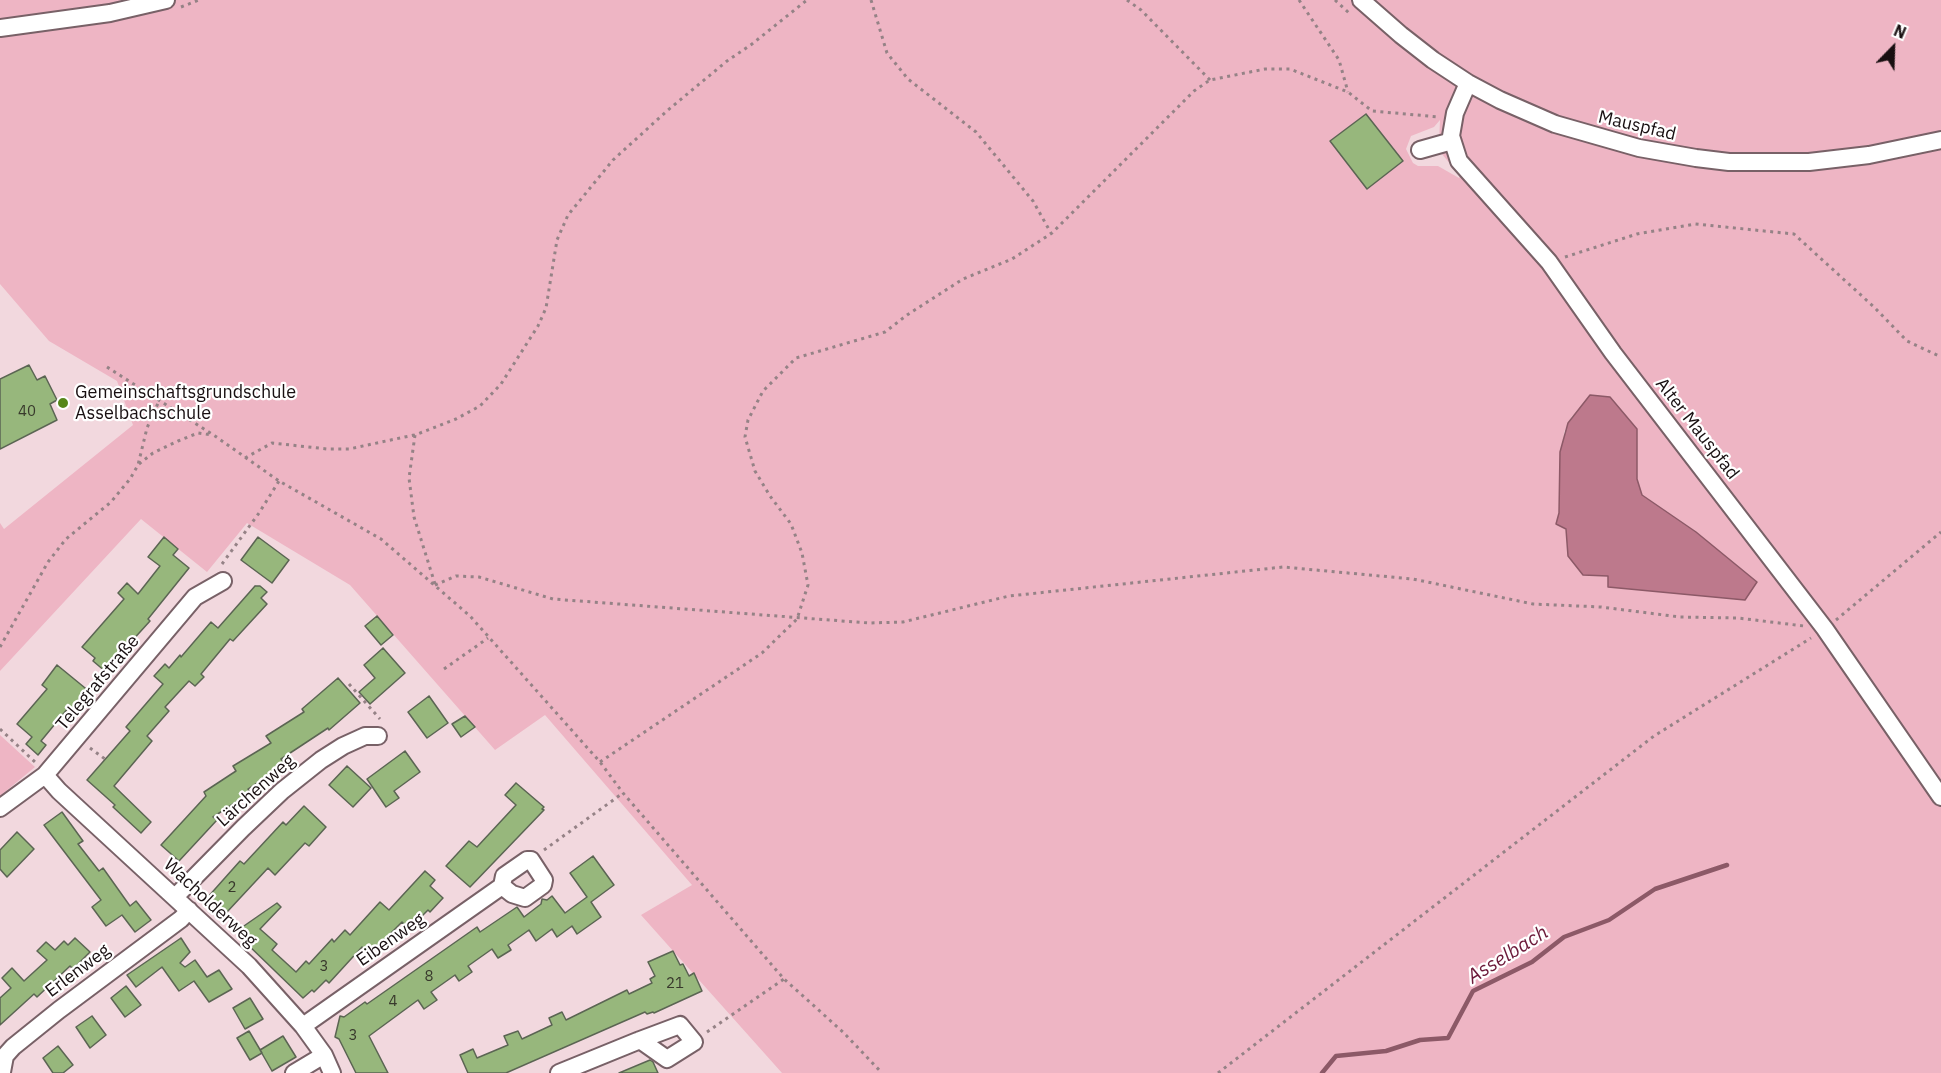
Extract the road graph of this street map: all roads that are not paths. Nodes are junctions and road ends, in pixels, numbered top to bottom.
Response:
1 (166, 0) edge
2 (1360, 0) edge
3 (0, 28) edge
4 (1468, 83) junction
5 (1941, 140) edge
6 (1452, 141) junction
7 (1420, 150) dead end
8 (223, 580) dead end
9 (378, 736) dead end
10 (45, 775) junction
11 (1941, 797) edge
12 (0, 808) edge
13 (502, 886) junction
14 (175, 897) junction
15 (189, 910) junction
16 (303, 1026) junction
17 (640, 1040) junction
18 (324, 1056) junction
19 (2, 1072) edge
20 (294, 1073) edge
21 (332, 1073) edge
22 (559, 1073) edge

1 - 3 street
2 - 4 street, Mauspfad
4 - 5 street, Mauspfad
4 - 6 street, Alter Mauspfad
6 - 7 street
6 - 11 street, Alter Mauspfad
8 - 10 street, Telegrafstraße
9 - 14 street, Lärchenweg
10 - 12 street, Telegrafstraße
10 - 14 street, Wacholderweg
13 - 13 street, Eibenweg
13 - 16 street, Eibenweg
14 - 15 street, Wacholderweg
15 - 16 street, Wacholderweg
15 - 19 street, Erlenweg
16 - 18 street, Wacholderweg
17 - 17 street
17 - 22 street
18 - 20 street
18 - 21 street, Wacholderweg

